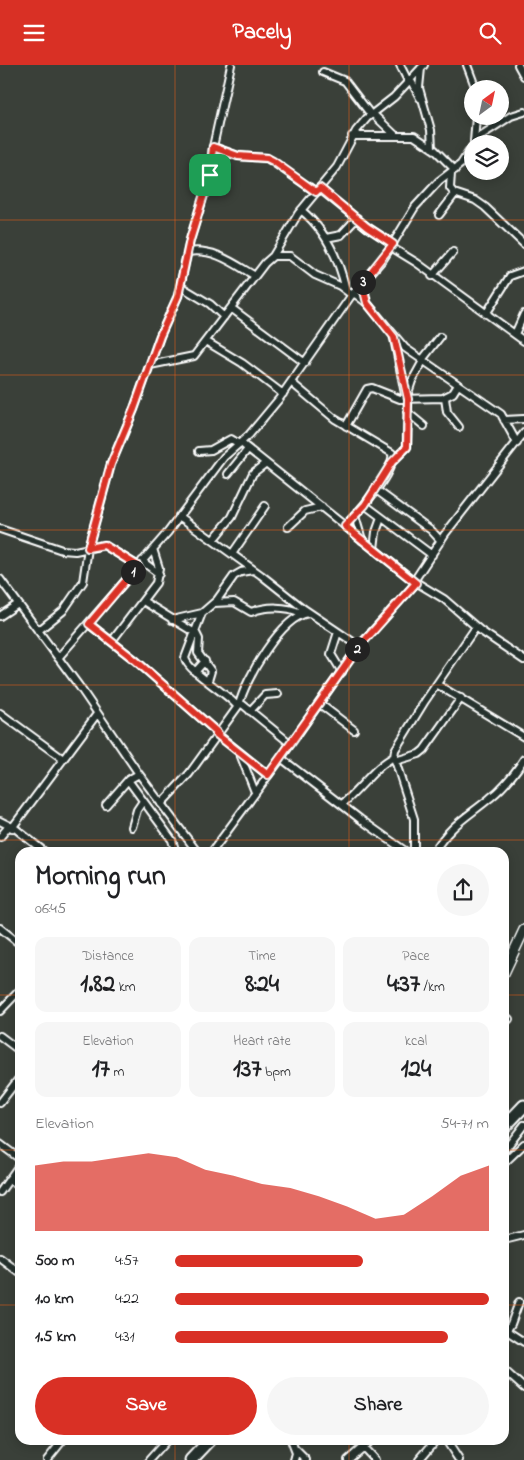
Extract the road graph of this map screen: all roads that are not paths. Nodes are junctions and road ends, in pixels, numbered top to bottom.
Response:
1 (231, 65) edge
2 (400, 65) edge
3 (467, 65) edge
4 (518, 65) edge
5 (423, 67) edge
6 (323, 72) dead end
7 (524, 76) edge
8 (409, 80) junction
9 (473, 80) edge
10 (421, 100) junction
11 (524, 112) edge
12 (372, 114) junction
13 (396, 135) junction
14 (484, 135) edge
15 (352, 136) junction
16 (213, 147) junction
17 (432, 148) junction
18 (464, 161) edge
19 (453, 171) junction
20 (318, 190) junction
21 (455, 194) junction
22 (301, 210) junction
23 (439, 215) dead end
24 (357, 218) junction
25 (326, 238) junction
26 (524, 244) edge
27 (392, 245) junction
28 (188, 252) junction
29 (453, 252) dead end
30 (273, 256) junction
31 (524, 271) edge
32 (255, 276) junction
33 (432, 276) junction
34 (362, 283) junction
35 (180, 286) junction
36 (346, 290) junction
37 (353, 294) junction
38 (367, 303) junction
39 (231, 308) junction
40 (486, 314) junction
41 (524, 314) edge
42 (224, 317) junction
43 (514, 334) junction
44 (394, 337) junction
45 (440, 337) dead end
46 (524, 341) edge
47 (207, 342) junction
48 (422, 361) junction
49 (305, 363) junction
50 (150, 365) junction
51 (292, 383) junction
52 (458, 385) junction
53 (283, 394) junction
54 (445, 398) junction
55 (407, 399) junction
56 (406, 412) junction
57 (524, 419) edge
58 (504, 420) junction
59 (346, 426) junction
60 (424, 426) dead end
61 (459, 427) dead end
62 (524, 433) edge
63 (517, 443) junction
64 (240, 444) junction
65 (248, 449) junction
66 (199, 451) dead end
67 (392, 462) junction
68 (266, 463) junction
69 (228, 474) dead end
70 (376, 489) junction
71 (365, 505) junction
72 (265, 506) dead end
73 (322, 507) junction
74 (355, 516) junction
75 (179, 517) junction
76 (382, 518) junction
77 (345, 526) junction
78 (288, 527) dead end
79 (0, 529) edge
80 (213, 540) junction
81 (362, 540) junction
82 (441, 541) junction
83 (88, 548) junction
84 (153, 549) junction
85 (374, 549) junction
86 (432, 555) junction
87 (234, 556) junction
88 (140, 563) junction
89 (253, 570) junction
90 (237, 573) junction
91 (159, 574) junction
92 (1, 582) edge
93 (415, 582) junction
94 (143, 601) junction
95 (18, 603) junction
96 (214, 603) junction
97 (0, 607) edge
98 (9, 609) junction
99 (202, 613) junction
100 (301, 613) junction
101 (309, 613) junction
102 (0, 616) edge
103 (172, 620) junction
104 (89, 624) junction
105 (476, 627) junction
106 (38, 631) junction
107 (195, 632) junction
108 (338, 632) junction
109 (112, 641) junction
110 (359, 647) junction
111 (58, 658) junction
112 (524, 660) edge
113 (204, 661) junction
114 (195, 672) junction
115 (342, 672) junction
116 (208, 681) junction
117 (438, 685) junction
118 (278, 694) dead end
119 (462, 698) junction
120 (320, 704) junction
121 (238, 705) junction
122 (250, 711) junction
123 (0, 713) edge
124 (97, 714) junction
125 (354, 730) dead end
126 (217, 733) junction
127 (524, 737) edge
128 (291, 744) junction
129 (240, 753) junction
130 (281, 758) junction
131 (63, 759) junction
132 (394, 759) junction
133 (524, 759) edge
134 (255, 765) junction
135 (139, 774) junction
136 (268, 775) junction
137 (128, 780) junction
138 (252, 783) junction
139 (255, 792) junction
140 (143, 801) junction
141 (161, 804) junction
142 (342, 804) junction
143 (106, 805) dead end
144 (0, 821) edge
145 (11, 827) junction
146 (132, 827) dead end
147 (0, 837) edge
148 (38, 847) edge
149 (174, 847) edge
150 (193, 847) edge
151 (215, 847) edge
152 (400, 847) edge
153 (414, 847) edge
154 (438, 847) edge
155 (0, 928) edge
156 (524, 930) edge
157 (15, 940) edge
158 (509, 962) edge
159 (15, 995) edge
160 (0, 1011) edge
161 (0, 1035) edge
162 (15, 1047) edge
163 (15, 1084) edge
164 (0, 1103) edge
165 (524, 1106) edge
166 (509, 1122) edge
167 (524, 1125) edge
168 (0, 1144) edge
169 (509, 1144) edge
170 (524, 1144) edge
171 (15, 1155) edge
172 (509, 1158) edge
173 (15, 1171) edge
174 (9, 1179) junction
175 (15, 1183) edge
176 (0, 1192) edge
177 (524, 1235) edge
178 (509, 1239) edge
179 (0, 1259) edge
180 (15, 1270) edge
181 (519, 1302) dead end
182 (509, 1324) edge
183 (509, 1335) edge
184 (524, 1343) edge
185 (509, 1374) edge
186 (524, 1388) edge
187 (59, 1445) edge
188 (162, 1445) edge
189 (206, 1445) edge
190 (294, 1445) edge
191 (365, 1445) edge
192 (432, 1445) edge
193 (450, 1445) edge
194 (363, 1447) junction
195 (296, 1450) junction
196 (47, 1460) edge
197 (149, 1460) edge
198 (192, 1460) edge
199 (294, 1460) edge
200 (306, 1460) edge
201 (348, 1460) edge
202 (375, 1460) edge
203 (420, 1460) edge
204 (460, 1460) edge

1 - 16 street
2 - 8 street
3 - 9 street
4 - 7 street
5 - 8 street
5 - 10 street
6 - 12 street
8 - 10 street
8 - 12 street
10 - 17 street
11 - 14 street
12 - 13 street
12 - 15 street
13 - 15 street
13 - 17 street
15 - 20 street
16 - 20 street
16 - 28 street
17 - 19 street
18 - 19 street
19 - 21 street
19 - 27 street
20 - 22 street
20 - 24 street
21 - 23 street
21 - 26 street
22 - 25 street
22 - 30 street
24 - 25 street
24 - 27 street
25 - 36 street
27 - 33 street
27 - 34 street
28 - 32 street
28 - 35 street
29 - 33 street
30 - 32 street
30 - 36 street
31 - 40 street
32 - 39 street
33 - 40 street
34 - 37 street
34 - 38 street
35 - 42 street
35 - 50 street
36 - 37 street
37 - 38 street
37 - 49 street
38 - 44 street
39 - 42 street
39 - 49 street
40 - 43 street
41 - 43 street
42 - 47 street
43 - 46 street
44 - 48 street
44 - 55 street
45 - 48 street
47 - 50 street
47 - 53 street
48 - 52 street
48 - 55 street
49 - 51 street
50 - 83 street
51 - 53 street
51 - 59 street
52 - 54 street
52 - 58 street
53 - 64 street
54 - 55 street
54 - 61 street
55 - 56 street
55 - 59 street
56 - 60 street
56 - 67 street
57 - 58 street
58 - 63 street
59 - 67 street
62 - 63 street
63 - 82 street
64 - 65 street
64 - 66 street
64 - 75 street
65 - 68 street
65 - 69 street
67 - 70 street
68 - 73 street
68 - 80 street
70 - 71 street
70 - 82 street
71 - 74 street
71 - 76 street
72 - 87 street
73 - 77 street
73 - 78 street
74 - 77 street
74 - 81 street
75 - 80 street
75 - 84 street
76 - 85 street
76 - 86 street
77 - 81 street
79 - 83 street
80 - 87 street
81 - 85 street
82 - 86 street
83 - 88 street
83 - 106 street
84 - 88 street
84 - 91 street
85 - 93 street
86 - 93 street
87 - 89 street
87 - 90 street
88 - 91 street
88 - 104 street
89 - 90 street
89 - 101 street
90 - 96 street
91 - 94 street
92 - 95 street
93 - 105 street
93 - 110 street
94 - 103 street
94 - 109 street
95 - 98 street
95 - 106 street
96 - 99 street
96 - 100 street
97 - 98 street
98 - 102 street
99 - 103 street
99 - 107 street
100 - 101 street
100 - 121 street
101 - 108 street
103 - 107 street
104 - 109 street
104 - 111 street
105 - 112 street
105 - 117 street
106 - 111 street
107 - 113 street
107 - 114 street
108 - 110 street
108 - 115 street
109 - 126 street
110 - 115 street
111 - 124 street
113 - 114 street
113 - 116 street
114 - 116 street
115 - 120 street
116 - 121 street
117 - 119 street
117 - 132 street
118 - 122 street
119 - 127 street
119 - 132 street
120 - 125 street
120 - 128 street
121 - 122 street
121 - 126 street
122 - 128 street
123 - 131 street
124 - 131 street
124 - 135 street
126 - 129 street
126 - 141 street
128 - 130 street
129 - 134 street
129 - 138 street
130 - 136 street
130 - 142 street
131 - 145 street
132 - 142 street
132 - 153 street
133 - 154 street
134 - 136 street
134 - 138 street
135 - 137 street
135 - 141 street
136 - 139 street
137 - 140 street
137 - 143 street
138 - 139 street
139 - 151 street
140 - 146 street
140 - 149 street
141 - 150 street
142 - 152 street
144 - 145 street
145 - 147 street
145 - 148 street
155 - 157 street
156 - 158 street
159 - 160 street
161 - 162 street
163 - 164 street
165 - 166 highway
167 - 169 street
168 - 171 street
170 - 172 street
173 - 174 street
174 - 175 street
174 - 176 street
177 - 178 street
179 - 180 street
181 - 182 street
183 - 184 street
185 - 186 street
187 - 196 street
188 - 197 street
189 - 198 highway
190 - 195 street
191 - 194 street
192 - 203 street
193 - 204 street
194 - 201 street
194 - 202 street
195 - 199 street
195 - 200 street

